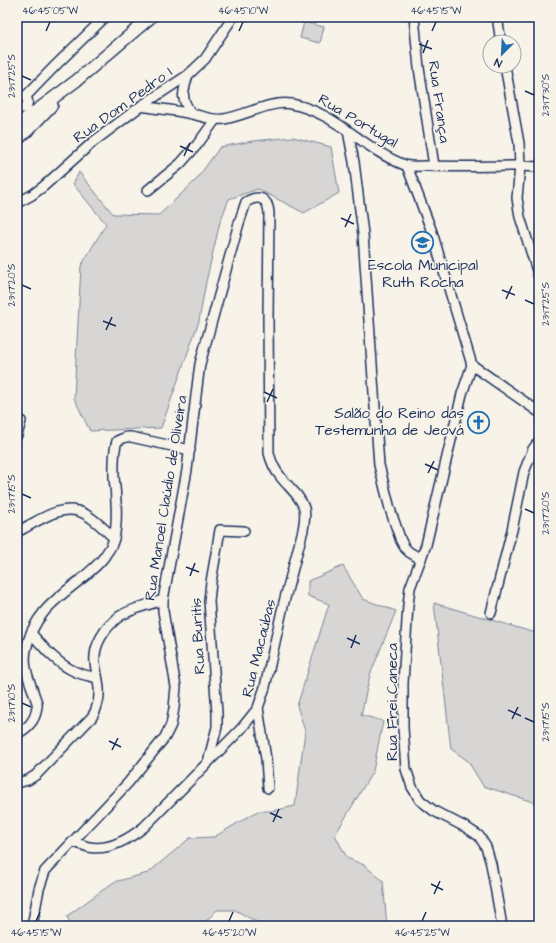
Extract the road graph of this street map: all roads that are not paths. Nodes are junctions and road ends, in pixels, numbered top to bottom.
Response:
1 (105, 17) edge
2 (151, 17) edge
3 (233, 17) edge
4 (414, 17) edge
5 (499, 17) edge
6 (500, 34) edge
7 (506, 74) edge
8 (188, 75) junction
9 (76, 81) junction
10 (23, 105) edge
11 (141, 106) junction
12 (191, 113) junction
13 (215, 120) junction
14 (22, 125) edge
15 (348, 131) junction
16 (17, 140) edge
17 (407, 166) junction
18 (434, 166) junction
19 (520, 166) junction
20 (539, 167) edge
21 (148, 190) dead end
22 (17, 203) edge
23 (539, 277) edge
24 (472, 365) junction
25 (539, 412) edge
26 (21, 421) dead end
27 (17, 434) edge
28 (539, 441) edge
29 (190, 450) junction
30 (272, 463) joint
31 (244, 531) dead end
32 (17, 532) edge
33 (114, 538) junction
34 (421, 559) junction
35 (163, 600) junction
36 (491, 613) dead end
37 (31, 633) junction
38 (97, 678) junction
39 (258, 708) junction
40 (17, 734) edge
41 (208, 763) junction
42 (17, 783) edge
43 (268, 788) dead end
44 (74, 842) junction
45 (32, 926) edge
46 (502, 926) edge

1 - 10 street
2 - 9 main road
3 - 8 street, Rua Dom Pedro I
4 - 18 street, Rua França
5 - 6 street
7 - 19 street
8 - 11 street, Rua Dom Pedro I
8 - 12 street
9 - 10 main road
9 - 14 main road
10 - 14 main road
11 - 12 street, Rua Portugal
11 - 22 street, Rua Dom Pedro I
12 - 13 street, Rua Portugal
13 - 15 street, Rua Portugal
13 - 21 street
14 - 16 main road
15 - 17 street, Rua Portugal
15 - 34 street
17 - 18 street, Rua Portugal
17 - 24 street
18 - 19 street, Rua Portugal
19 - 20 street, Rua Portugal
19 - 23 street
24 - 25 street
24 - 34 street, Rua Frei Caneca
26 - 27 street
28 - 36 street
29 - 30 street, Rua Manoel Claúdio de Oliveira
29 - 33 street
29 - 35 street, Rua Manoel Claúdio de Oliveira
30 - 39 street, Rua Macaúbas
31 - 41 street, Rua Buritis
32 - 33 street
33 - 37 street
34 - 46 street, Rua Frei Caneca
35 - 38 street
35 - 44 street, Rua Manoel Claúdio de Oliveira
37 - 38 street
37 - 40 street
38 - 42 street
39 - 41 street, Rua Macaúbas
39 - 43 street
41 - 44 street, Rua Macaúbas
44 - 45 street, Rua Manoel Claúdio de Oliveira

